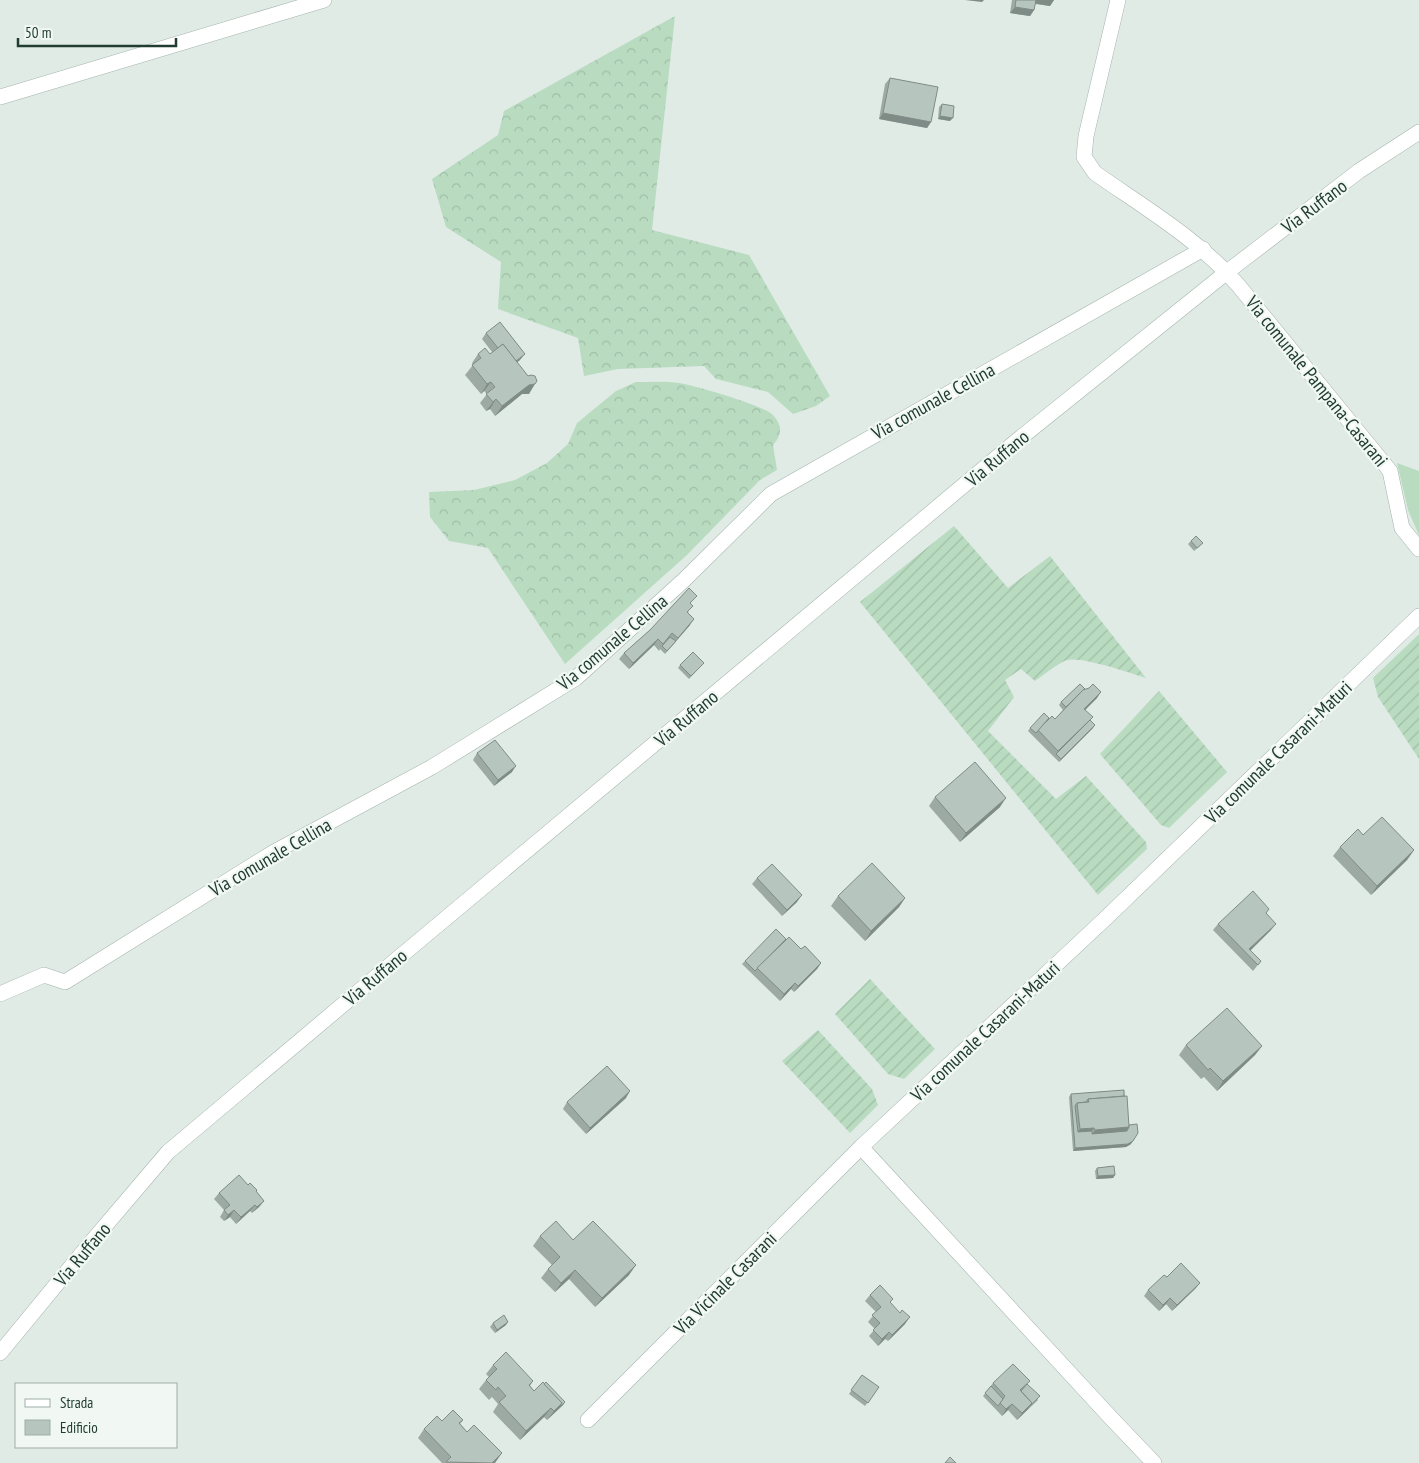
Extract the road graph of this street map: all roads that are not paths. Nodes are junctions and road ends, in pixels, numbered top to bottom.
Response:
1 (324, 0) edge
2 (1118, 0) edge
3 (0, 97) edge
4 (1419, 132) edge
5 (1203, 250) junction
6 (1227, 272) junction
7 (1419, 549) edge
8 (1419, 616) edge
9 (0, 994) edge
10 (861, 1147) junction
11 (0, 1353) edge
12 (588, 1420) dead end
13 (1154, 1463) edge

1 - 3 street
2 - 5 street, Via comunale Pampana-Casarani
4 - 6 street, Via Ruffano
5 - 6 street, Via comunale Pampana-Casarani
5 - 9 street, Via comunale Cellina
6 - 7 street, Via comunale Pampana-Casarani
6 - 11 street, Via Ruffano
8 - 10 street, Via comunale Casarani-Maturi
10 - 12 street, Via Vicinale Casarani
10 - 13 street

